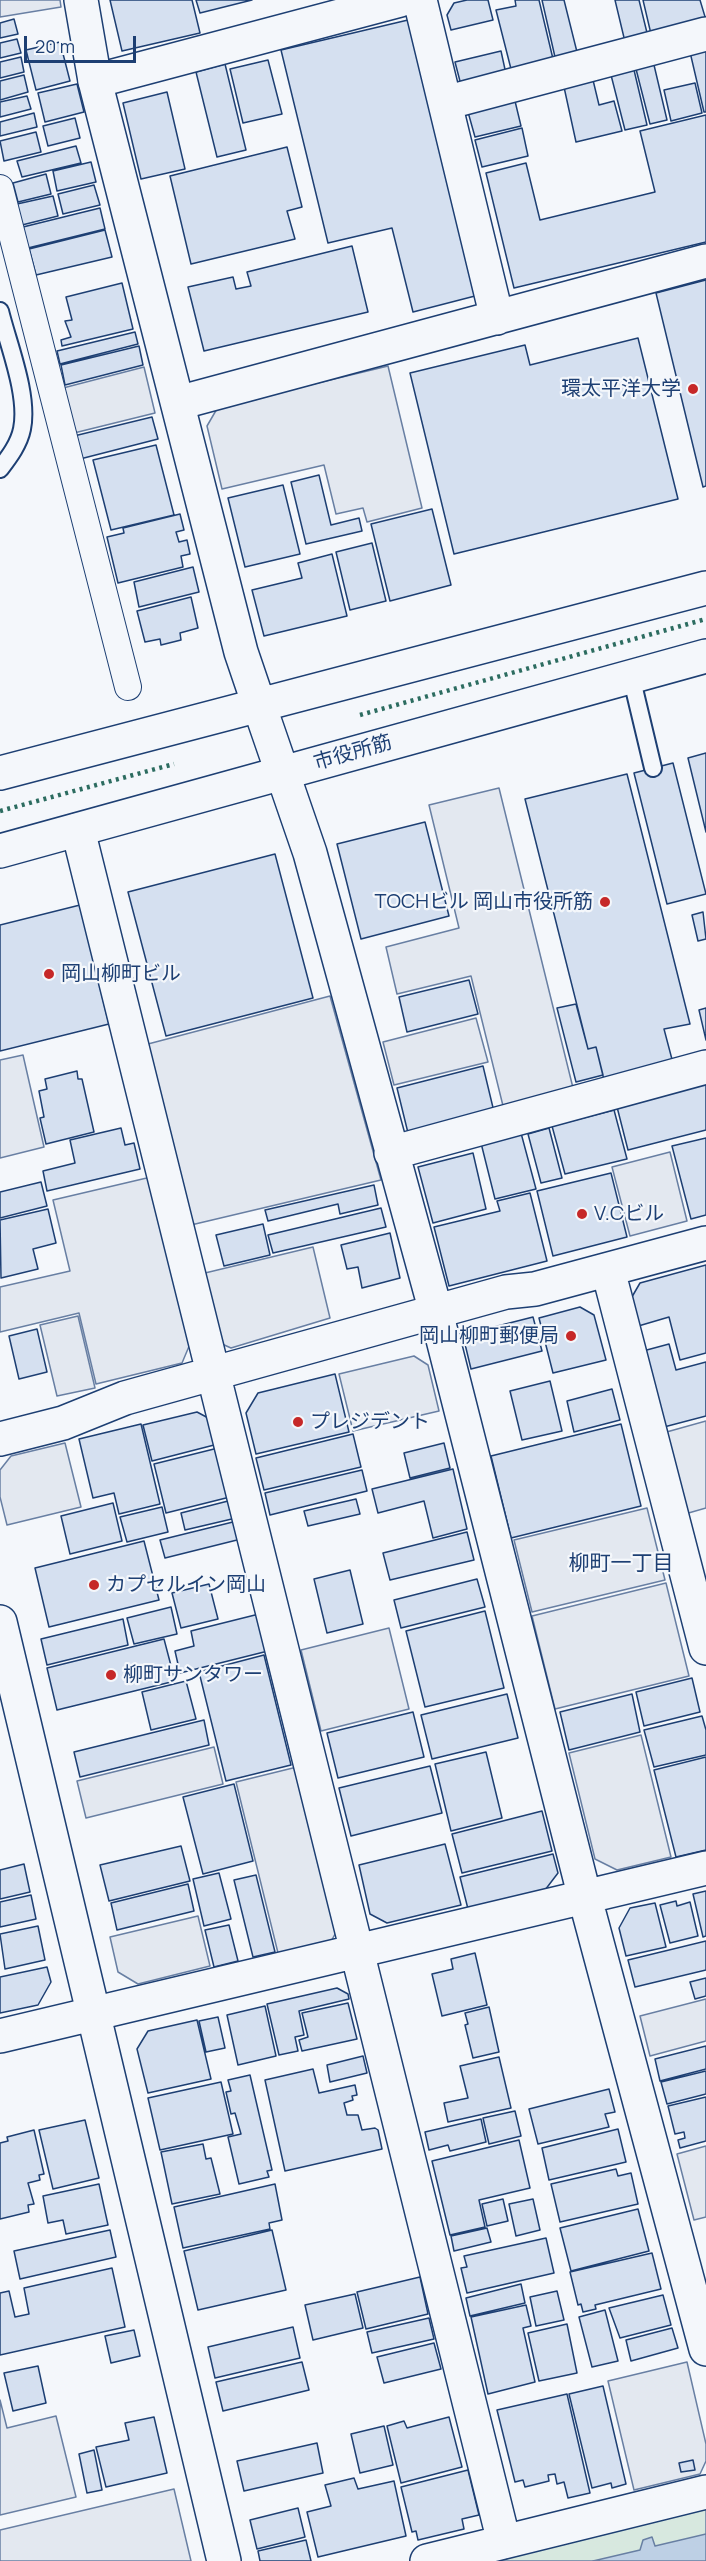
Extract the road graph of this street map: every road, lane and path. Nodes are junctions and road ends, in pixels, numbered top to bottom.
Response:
1 (81, 0) edge
2 (400, 0) edge
3 (420, 0) edge
4 (706, 34) edge
5 (95, 81) junction
6 (446, 103) junction
7 (0, 188) edge
8 (706, 261) edge
9 (0, 311) edge
10 (497, 318) junction
11 (178, 403) junction
12 (0, 469) edge
13 (706, 588) edge
14 (706, 656) edge
15 (631, 676) junction
16 (128, 687) dead end
17 (259, 705) junction
18 (653, 768) dead end
19 (282, 772) junction
20 (0, 773) edge
21 (78, 830) junction
22 (0, 851) edge
23 (706, 1067) edge
24 (391, 1153) junction
25 (706, 1243) edge
26 (608, 1270) junction
27 (436, 1312) junction
28 (214, 1375) junction
29 (0, 1439) edge
30 (0, 1622) edge
31 (706, 1648) edge
32 (706, 1868) edge
33 (585, 1898) junction
34 (357, 1951) junction
35 (94, 2014) junction
36 (0, 2036) edge
37 (706, 2349) edge
38 (706, 2492) edge
39 (504, 2542) junction
40 (224, 2561) edge
41 (427, 2561) edge

1 - 5 street
2 - 5 street
3 - 6 street
4 - 6 street
5 - 11 street
6 - 10 street
7 - 16 street
8 - 10 street
9 - 12 lane
10 - 11 street
11 - 17 street
13 - 17 street
14 - 15 street, 市役所筋
15 - 18 lane
15 - 19 street, 市役所筋
17 - 19 street
17 - 20 street
19 - 21 street, 市役所筋
19 - 24 street
21 - 22 street, 市役所筋
21 - 28 street
23 - 24 street
24 - 27 street
25 - 26 street
26 - 27 street
26 - 31 street
27 - 28 street
27 - 33 street
28 - 29 street
28 - 34 street
30 - 35 street
32 - 33 street
33 - 34 street
33 - 37 street
34 - 35 street
34 - 39 street
35 - 36 street
35 - 40 street
38 - 39 street
39 - 41 street

